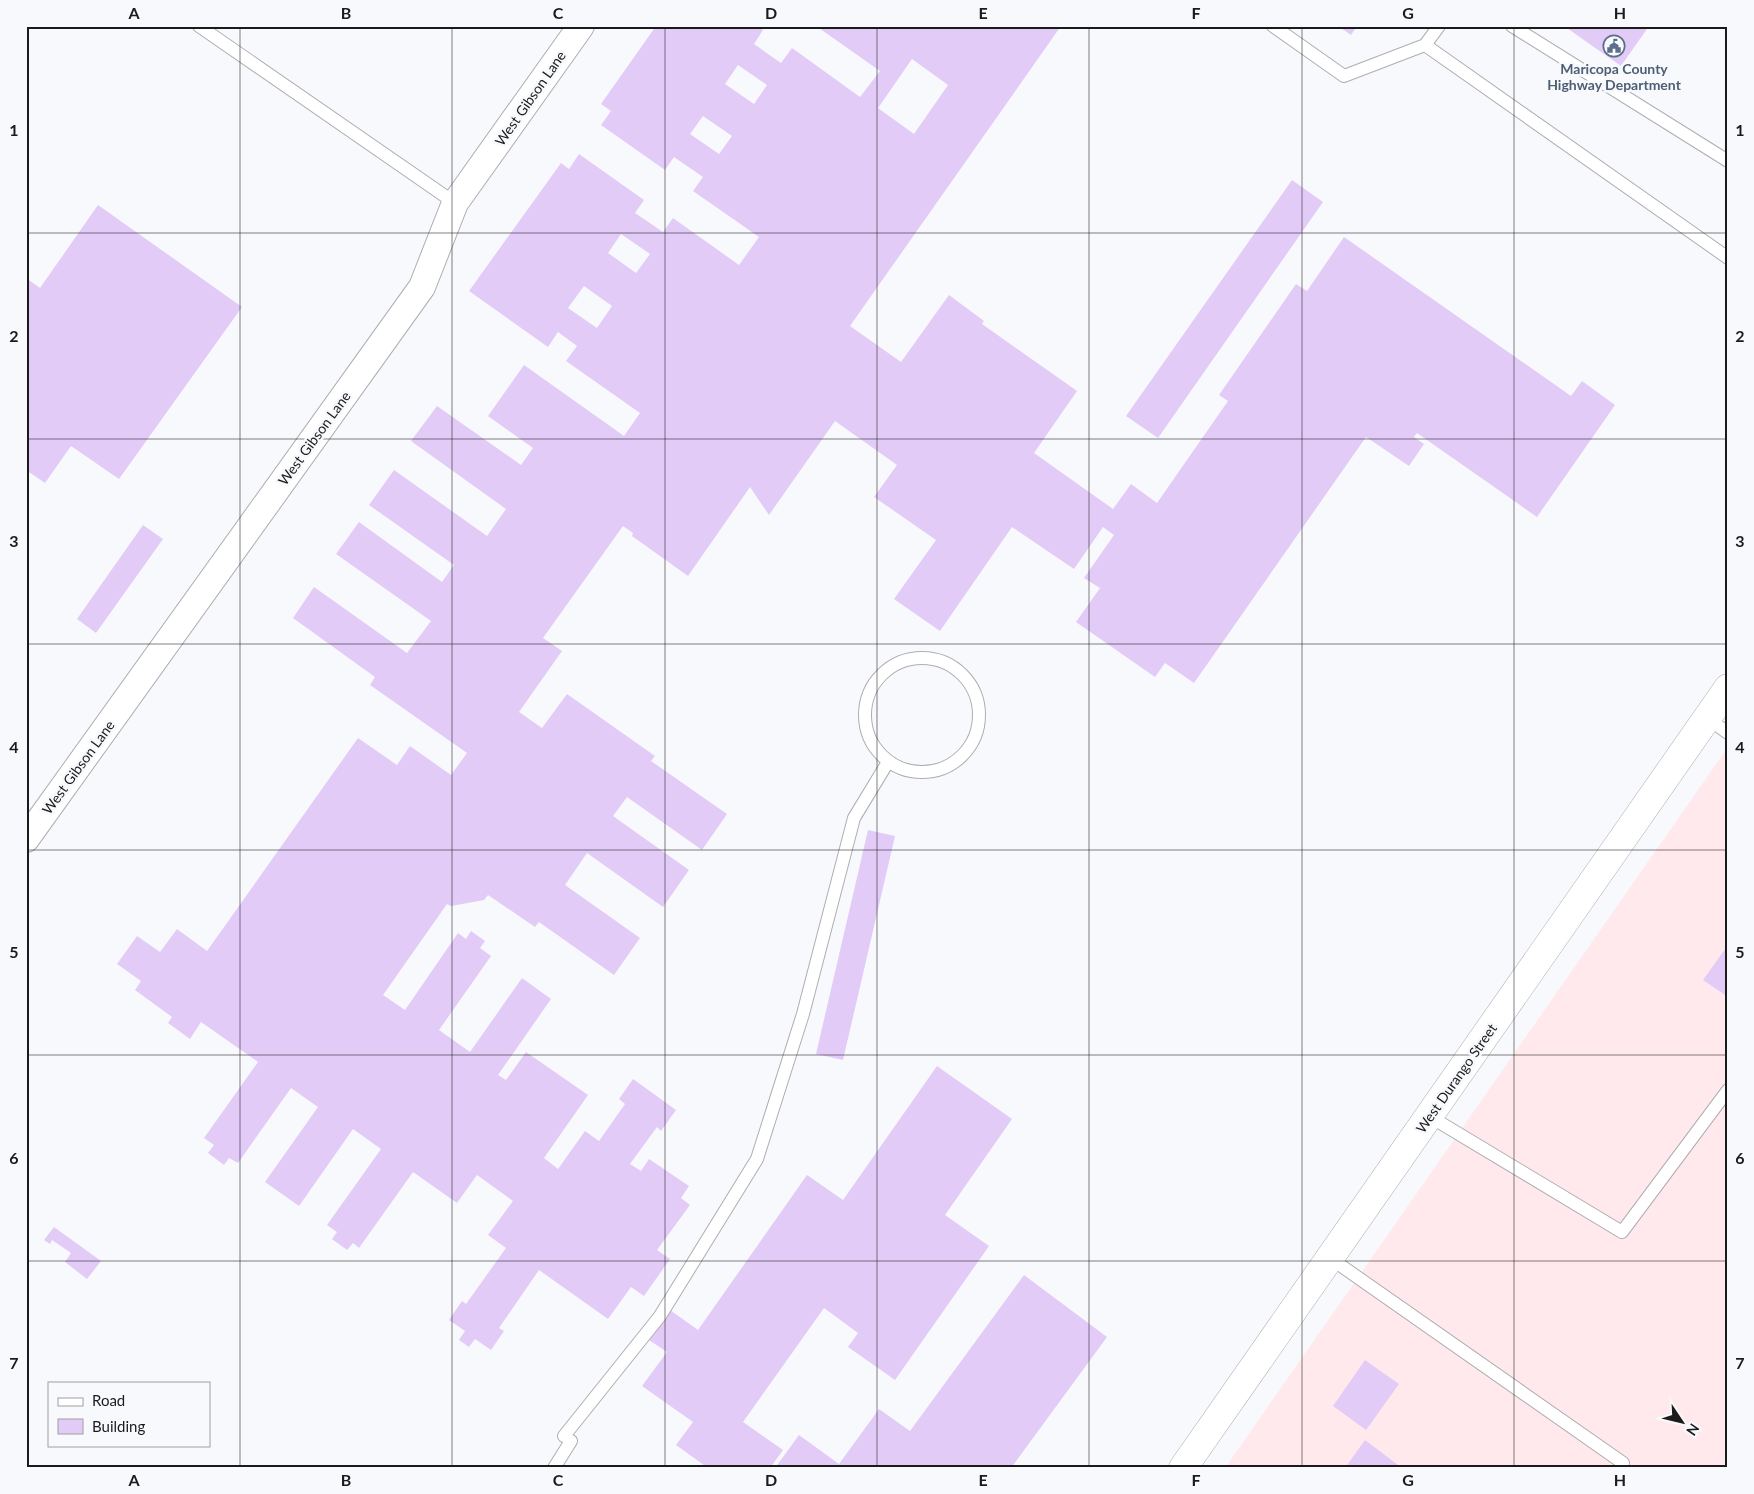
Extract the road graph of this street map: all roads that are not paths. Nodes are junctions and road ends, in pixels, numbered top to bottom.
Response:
1 (199, 26) edge
2 (581, 26) edge
3 (1273, 26) edge
4 (1439, 26) edge
5 (1512, 26) edge
6 (1425, 45) junction
7 (1728, 161) edge
8 (455, 203) junction
9 (1728, 258) edge
10 (1728, 688) edge
11 (1717, 725) edge
12 (888, 762) junction
13 (26, 839) edge
14 (1728, 1090) edge
15 (1429, 1116) junction
16 (1330, 1258) junction
17 (1623, 1463) dead end
18 (554, 1468) edge
19 (1183, 1468) edge

1 - 8 lane
2 - 8 street, West Gibson Lane
3 - 6 lane
4 - 6 lane
5 - 7 lane
6 - 9 lane
8 - 13 street, West Gibson Lane
10 - 11 street, West Durango Street
11 - 15 street, West Durango Street
12 - 12 lane
12 - 18 lane
14 - 15 lane
15 - 16 street, West Durango Street
16 - 17 lane
16 - 19 street, West Durango Street

